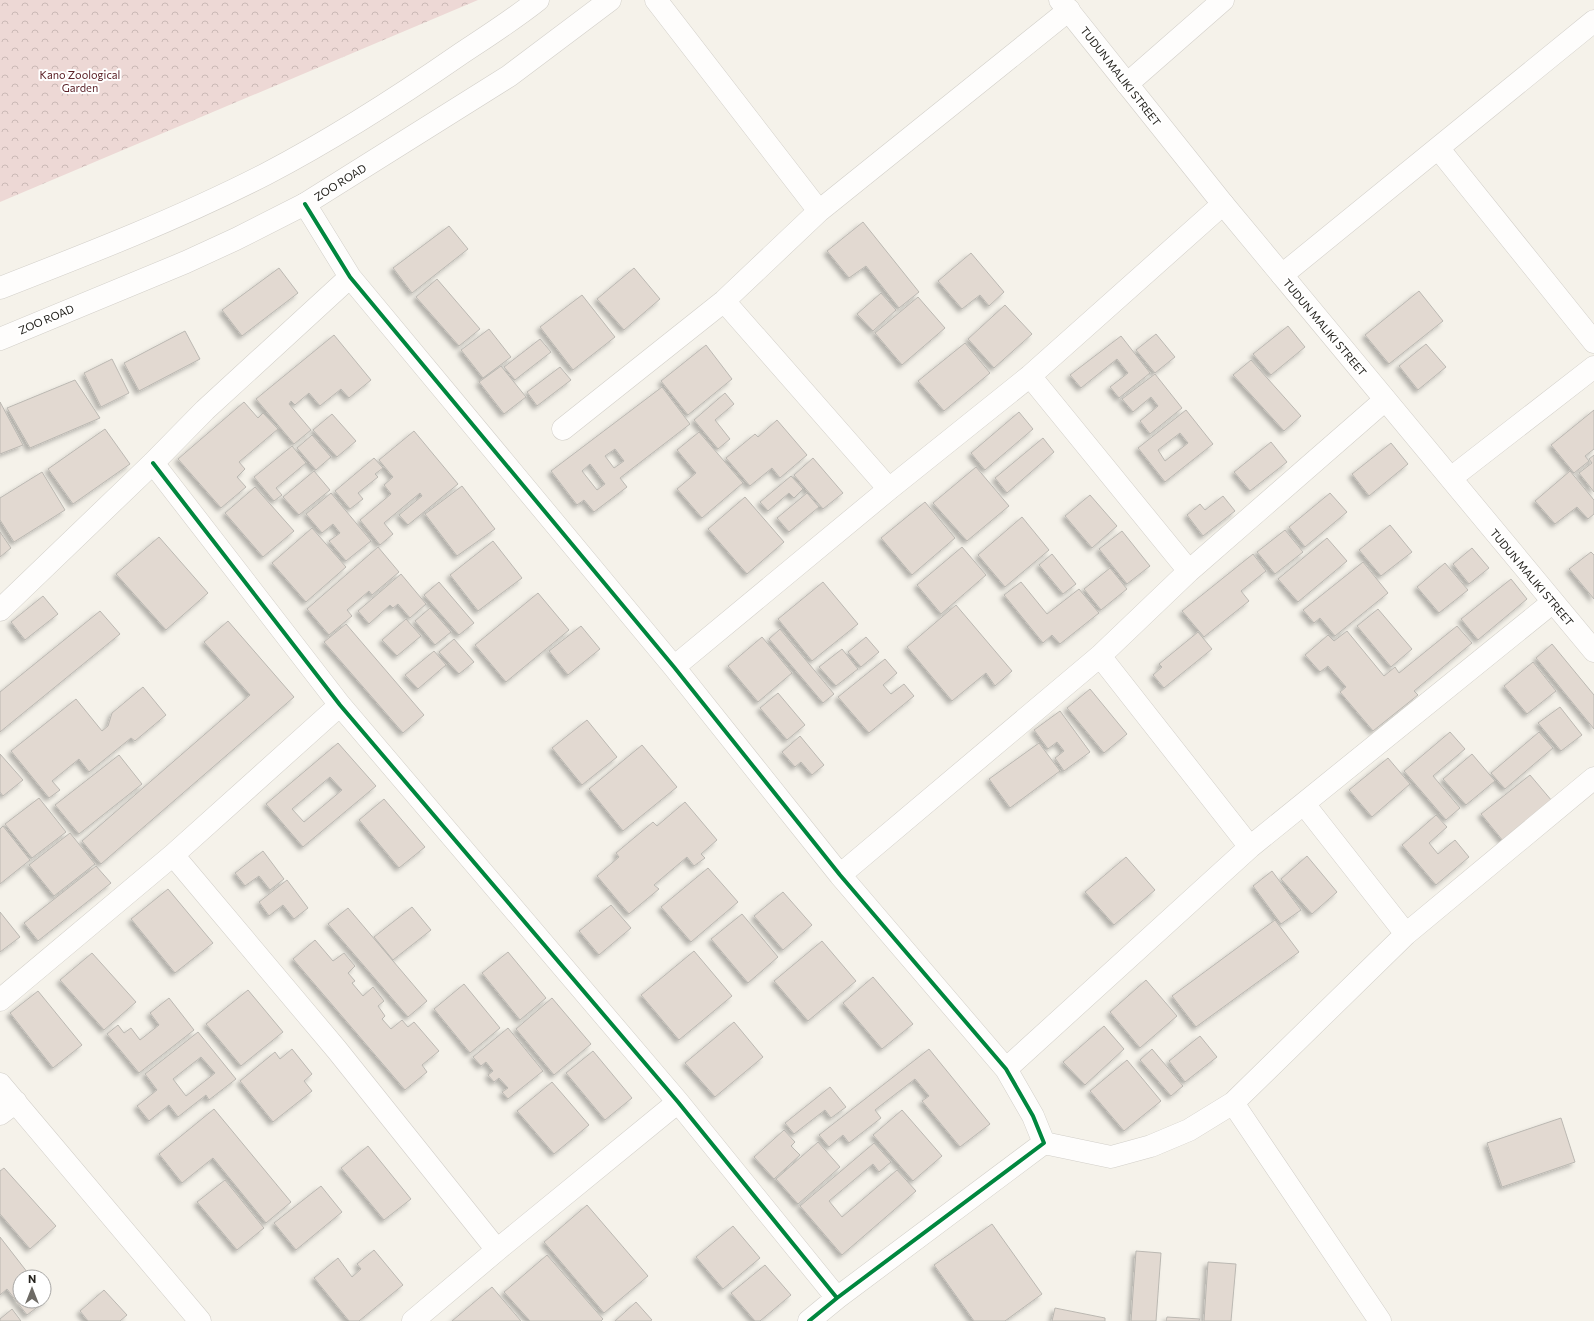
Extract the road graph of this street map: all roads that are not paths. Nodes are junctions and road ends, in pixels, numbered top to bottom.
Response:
1 (538, 0) edge
2 (610, 0) edge
3 (656, 0) edge
4 (1223, 0) edge
5 (1064, 5) edge
6 (1594, 21) edge
7 (1127, 84) junction
8 (1438, 148) junction
9 (305, 204) junction
10 (1224, 204) junction
11 (820, 212) junction
12 (1282, 275) junction
13 (350, 277) junction
14 (0, 288) edge
15 (724, 301) junction
16 (0, 339) edge
17 (1594, 342) edge
18 (1594, 367) edge
19 (1030, 376) junction
20 (1385, 400) junction
21 (563, 429) dead end
22 (154, 463) junction
23 (1451, 478) junction
24 (889, 489) junction
25 (1189, 571) junction
26 (1553, 602) junction
27 (0, 610) edge
28 (1594, 651) edge
29 (1100, 656) junction
30 (674, 667) junction
31 (340, 705) junction
32 (1594, 778) edge
33 (1304, 804) junction
34 (1250, 847) junction
35 (173, 855) junction
36 (840, 875) junction
37 (1406, 934) junction
38 (0, 1000) edge
39 (1006, 1069) junction
40 (0, 1084) edge
41 (678, 1102) junction
42 (1233, 1103) junction
43 (8, 1108) edge
44 (1044, 1143) junction
45 (497, 1250) junction
46 (836, 1298) junction
47 (200, 1321) edge
48 (413, 1321) edge
49 (809, 1321) edge
50 (1380, 1321) edge

1 - 14 street
2 - 9 street, ZOO ROAD
3 - 11 street
4 - 7 street
5 - 7 street, TUDUN MALIKI STREET
5 - 11 street
6 - 8 street
7 - 10 street, TUDUN MALIKI STREET
8 - 12 street
8 - 17 street
9 - 13 street
9 - 16 street, ZOO ROAD
10 - 12 street, TUDUN MALIKI STREET
10 - 19 street
11 - 15 street
12 - 20 street, TUDUN MALIKI STREET
13 - 22 street
13 - 30 street
15 - 21 street
15 - 24 street
18 - 23 street
19 - 24 street
19 - 25 street
20 - 23 street, TUDUN MALIKI STREET
20 - 25 street
22 - 27 street
22 - 31 street
23 - 26 street, TUDUN MALIKI STREET
24 - 30 street
25 - 29 street
26 - 28 street, TUDUN MALIKI STREET
26 - 33 street
29 - 34 street
29 - 36 street
30 - 36 street
31 - 35 street
31 - 41 street
32 - 37 street
33 - 34 street
33 - 37 street
34 - 39 street
35 - 38 street
35 - 45 street
36 - 39 street
37 - 42 street
39 - 44 street
40 - 43 street
41 - 45 street
41 - 46 street
42 - 44 street
42 - 50 street
43 - 47 street
44 - 46 street
45 - 48 street
46 - 49 street

